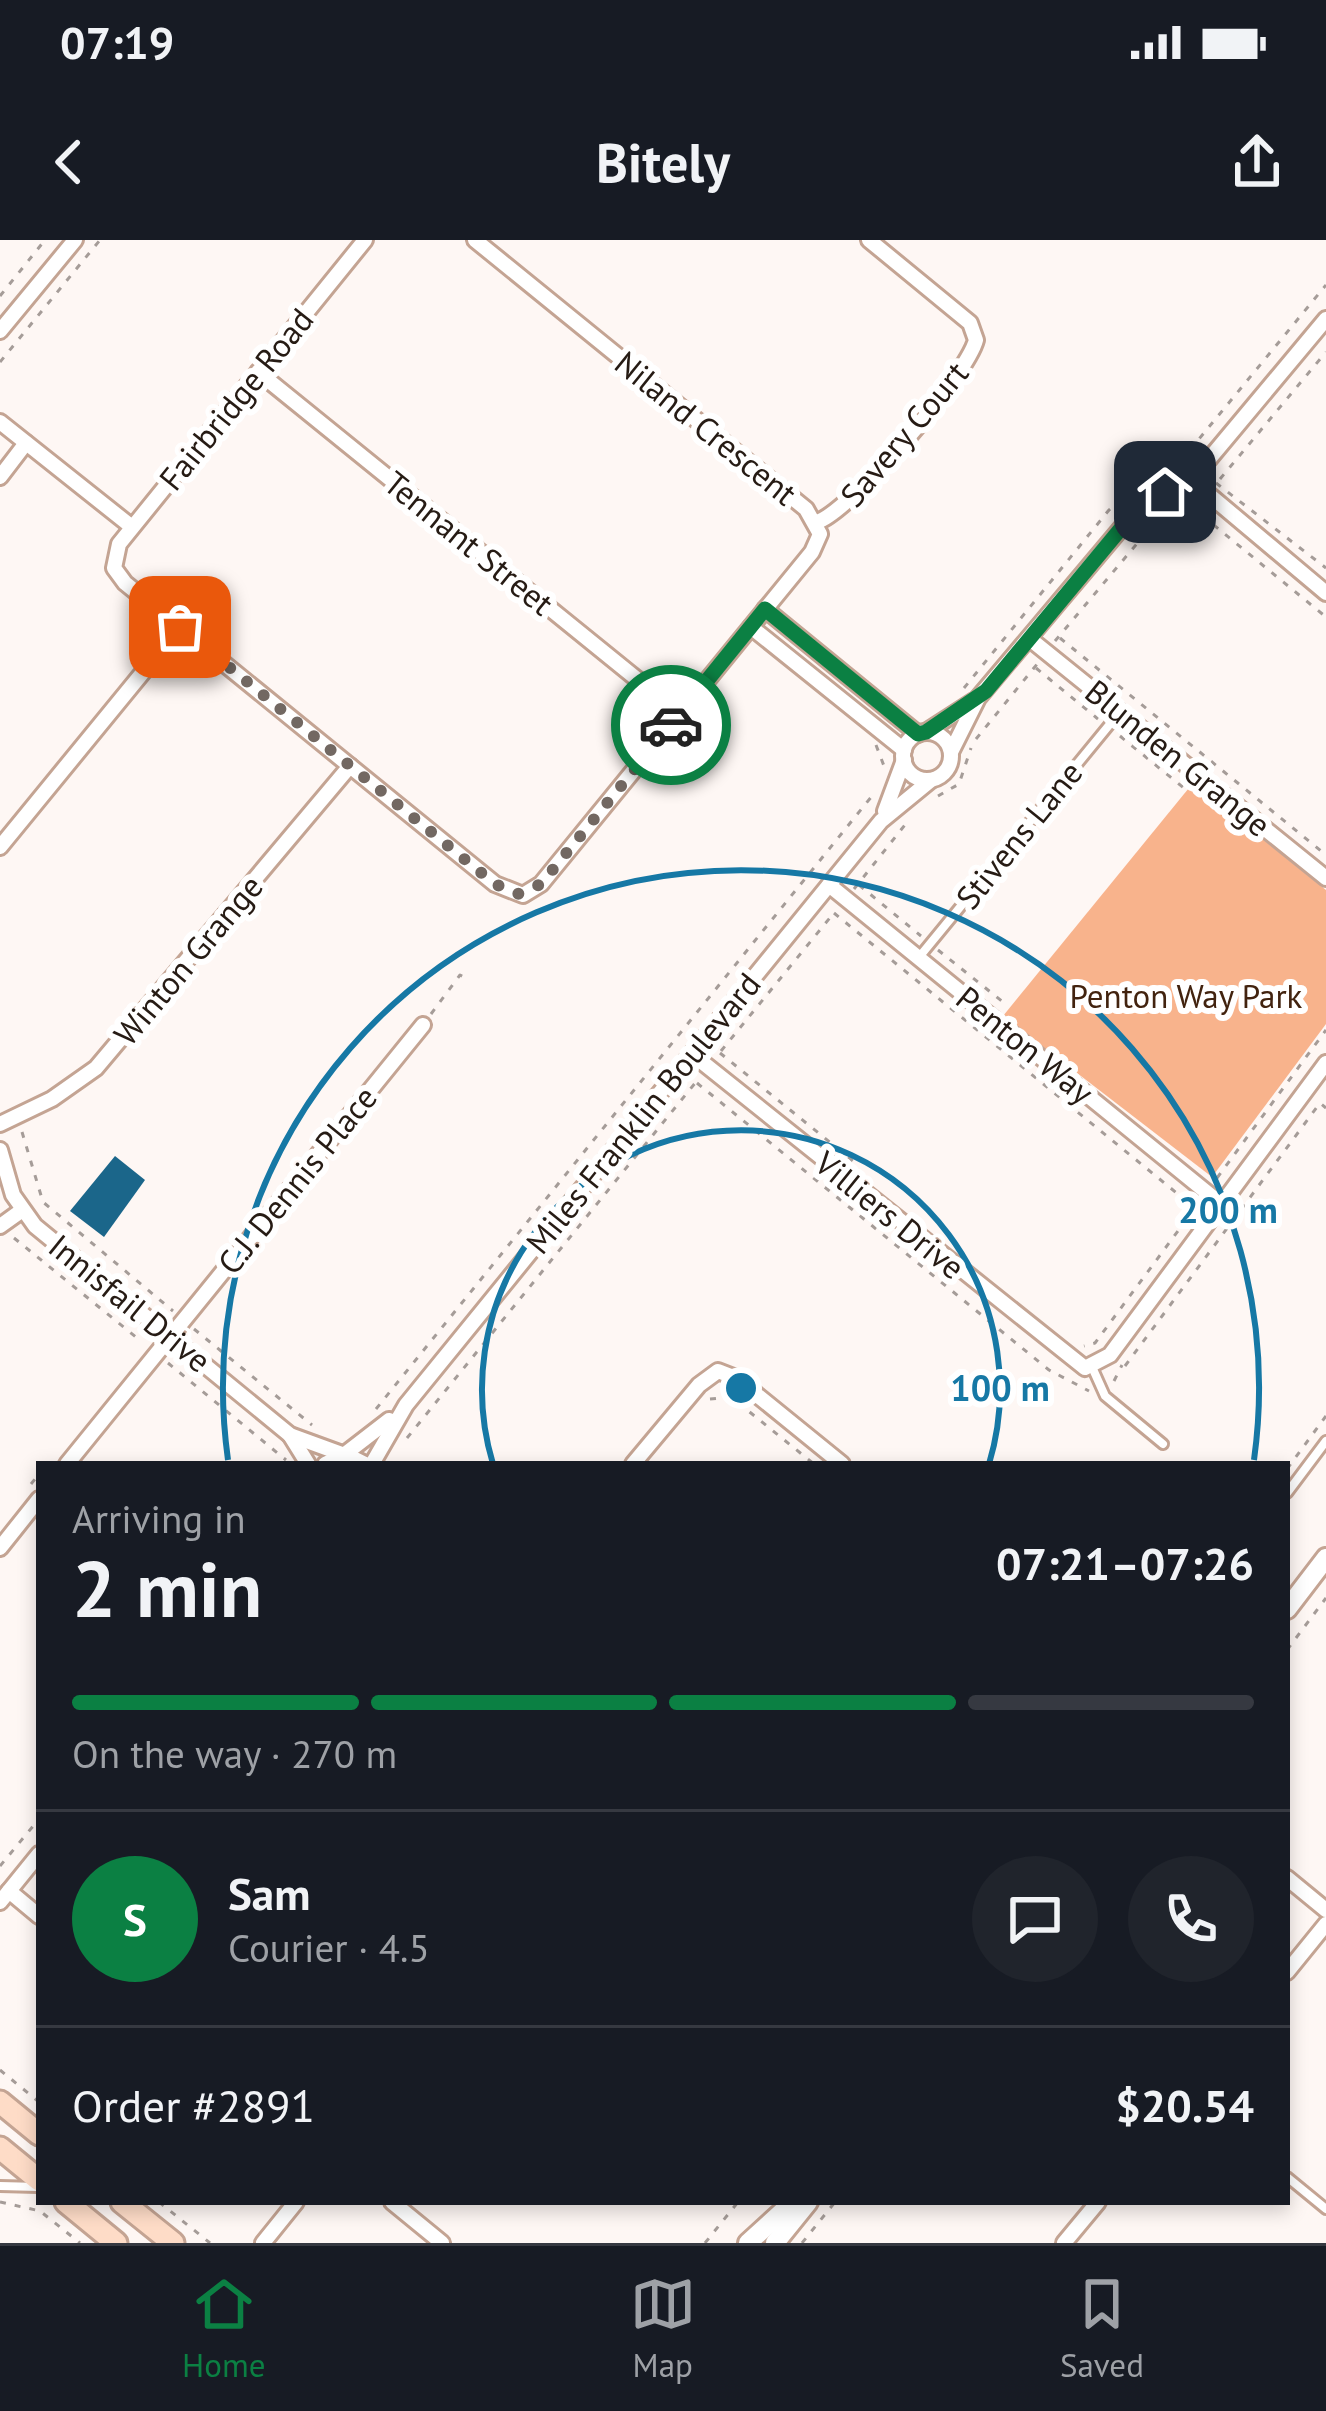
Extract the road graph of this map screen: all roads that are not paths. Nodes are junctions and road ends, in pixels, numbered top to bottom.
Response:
1 (75, 240) edge
2 (365, 240) edge
3 (475, 240) edge
4 (869, 240) edge
5 (1326, 320) edge
6 (0, 331) edge
7 (258, 372) junction
8 (0, 422) edge
9 (26, 443) junction
10 (0, 477) edge
11 (1188, 477) junction
12 (817, 522) junction
13 (132, 527) junction
14 (113, 562) joint
15 (1326, 593) edge
16 (765, 609) junction
17 (180, 627) junction
18 (751, 627) junction
19 (1030, 639) junction
20 (978, 698) junction
21 (1120, 712) junction
22 (680, 714) junction
23 (922, 733) junction
24 (951, 752) junction
25 (904, 755) junction
26 (350, 766) junction
27 (931, 780) junction
28 (881, 821) junction
29 (0, 848) edge
30 (1326, 878) edge
31 (829, 885) junction
32 (918, 958) junction
33 (423, 1025) road end
34 (692, 1054) junction
35 (1326, 1064) edge
36 (1321, 1083) edge
37 (0, 1124) edge
38 (0, 1150) edge
39 (1221, 1204) junction
40 (21, 1211) junction
41 (1, 1225) edge
42 (170, 1335) junction
43 (1092, 1367) junction
44 (406, 1405) junction
45 (290, 1435) junction
46 (1326, 1441) edge
47 (1163, 1444) dead end
48 (344, 1454) junction
49 (69, 1461) edge
50 (306, 1461) edge
51 (331, 1461) edge
52 (362, 1461) edge
53 (371, 1461) edge
54 (640, 1461) edge
55 (838, 1461) edge
56 (1290, 1489) edge
57 (36, 1503) edge
58 (0, 1548) edge
59 (1326, 1558) edge
60 (1290, 1605) edge
61 (36, 1858) edge
62 (1290, 1880) edge
63 (4, 1897) edge
64 (1326, 1910) edge
65 (36, 1914) edge
66 (1326, 1924) edge
67 (1290, 1968) edge
68 (0, 2102) edge
69 (36, 2132) edge
70 (0, 2148) edge
71 (1290, 2179) edge
72 (36, 2181) edge
73 (36, 2184) edge
74 (0, 2186) edge
75 (70, 2205) edge
76 (126, 2205) edge
77 (294, 2205) edge
78 (396, 2205) edge
79 (791, 2205) edge
80 (806, 2205) edge
81 (1096, 2205) edge
82 (1326, 2209) edge
83 (144, 2220) junction
84 (120, 2243) edge
85 (172, 2243) edge
86 (262, 2243) edge
87 (442, 2243) edge
88 (748, 2243) edge
89 (775, 2243) edge
90 (1064, 2243) edge

1 - 6 street
2 - 7 street, Fairbridge Road
3 - 12 street, Niland Crescent
4 - 12 street, Savery Court
5 - 11 street
7 - 13 street, Fairbridge Road
7 - 22 street, Tennant Street
8 - 9 street
9 - 10 street
9 - 13 street
11 - 15 street
11 - 19 street
12 - 16 street, Niland Crescent
13 - 14 street, Fairbridge Road
14 - 17 street, Niland Crescent
16 - 18 street, Niland Crescent
16 - 23 street
17 - 26 street, Niland Crescent
17 - 29 street
18 - 22 street, Niland Crescent
18 - 25 street
19 - 20 street
19 - 21 street, Blunden Grange
20 - 23 street
20 - 24 street
21 - 30 street, Blunden Grange
21 - 32 lane, Stivens Lane
22 - 26 street, Niland Crescent
23 - 24 street
23 - 25 street
24 - 27 street
25 - 27 street
25 - 28 street, Miles Franklin Boulevard
26 - 37 street, Winton Grange
27 - 28 street, Miles Franklin Boulevard
28 - 31 street, Miles Franklin Boulevard
31 - 32 street, Penton Way
31 - 34 street, Miles Franklin Boulevard
32 - 39 street, Penton Way
33 - 42 street, C.J. Dennis Place
34 - 43 street, Villiers Drive
34 - 44 street, Miles Franklin Boulevard
35 - 36 street
36 - 39 street
38 - 40 street, Innisfail Drive
39 - 43 street
40 - 41 street
40 - 42 street, Innisfail Drive
42 - 45 street, Innisfail Drive
42 - 49 street, C.J. Dennis Place
43 - 47 lane, Villiers Drive
44 - 48 street, Miles Franklin Boulevard
44 - 53 street, Miles Franklin Boulevard
45 - 48 street, Innisfail Drive
45 - 50 street, Innisfail Drive
46 - 56 lane
48 - 51 street, Miles Franklin Boulevard
48 - 52 street, Innisfail Drive
54 - 55 street
57 - 58 street
59 - 60 street
61 - 63 street
62 - 64 street
63 - 65 street
66 - 67 street
68 - 69 main road
70 - 72 main road
71 - 82 lane
73 - 74 lane
75 - 84 main road
76 - 83 main road
77 - 86 street
78 - 87 street
79 - 88 street
80 - 89 street
81 - 90 street
83 - 84 main road
83 - 85 main road

